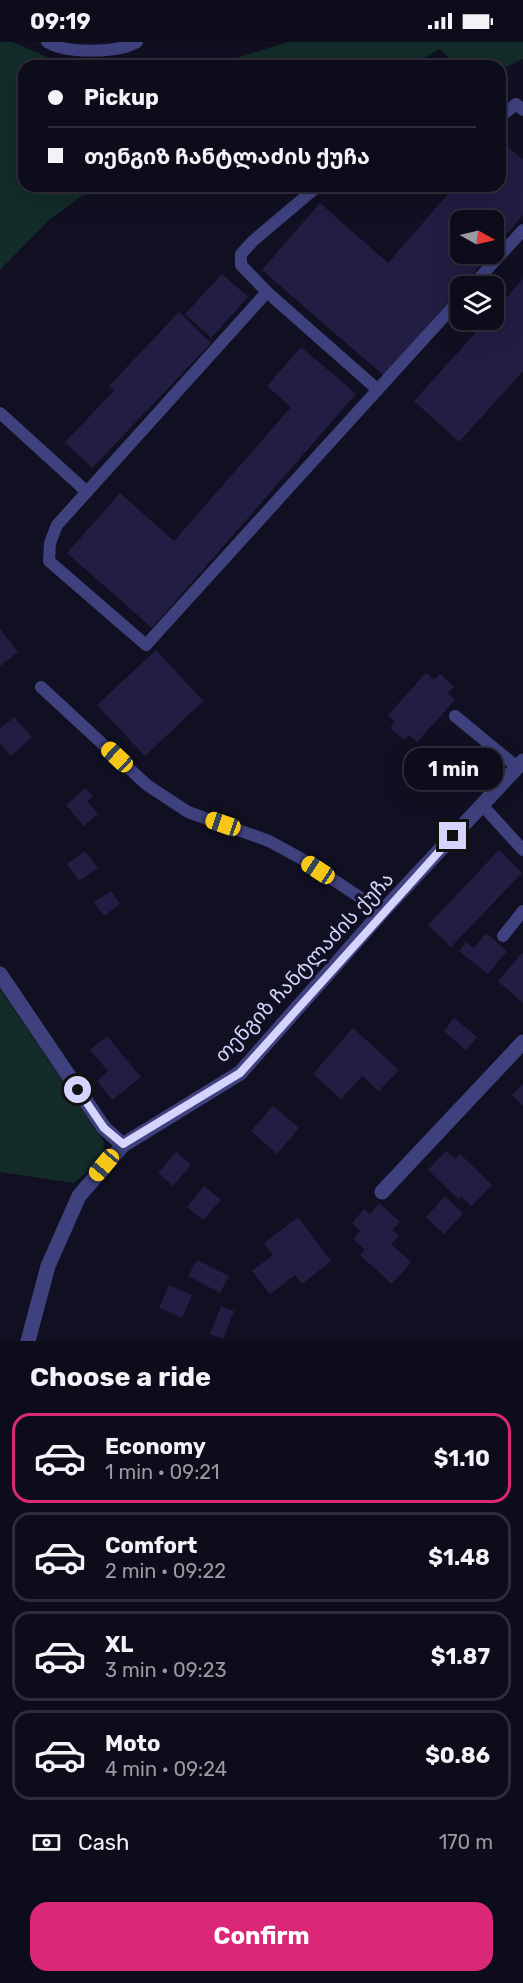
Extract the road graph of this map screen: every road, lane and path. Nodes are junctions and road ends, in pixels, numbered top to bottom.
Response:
1 (48, 42) edge
2 (137, 42) edge
3 (523, 110) edge
4 (506, 112) edge
5 (311, 192) edge
6 (523, 230) edge
7 (481, 276) edge
8 (267, 292) junction
9 (450, 310) edge
10 (378, 390) junction
11 (0, 413) edge
12 (87, 492) junction
13 (41, 687) dead end
14 (455, 716) dead end
15 (520, 764) edge
16 (482, 805) junction
17 (523, 850) edge
18 (523, 911) edge
19 (382, 912) junction
20 (503, 936) dead end
21 (0, 974) edge
22 (523, 1042) edge
23 (123, 1144) junction
24 (382, 1192) dead end
25 (28, 1341) edge

1 - 2 lane
3 - 4 lane
5 - 8 lane
6 - 7 lane
8 - 10 lane
8 - 12 lane
9 - 10 lane
10 - 12 lane
11 - 12 lane
13 - 19 lane
14 - 15 lane
15 - 16 street, თენგიზ ჩანტლაძის ქუჩა
16 - 17 lane
16 - 19 street, თენგიზ ჩანტლაძის ქუჩა
18 - 20 lane
19 - 23 street, თენგიზ ჩანტლაძის ქუჩა
21 - 23 street
22 - 24 street
23 - 25 street, თენგიზ ჩანტლაძის ქუჩა

